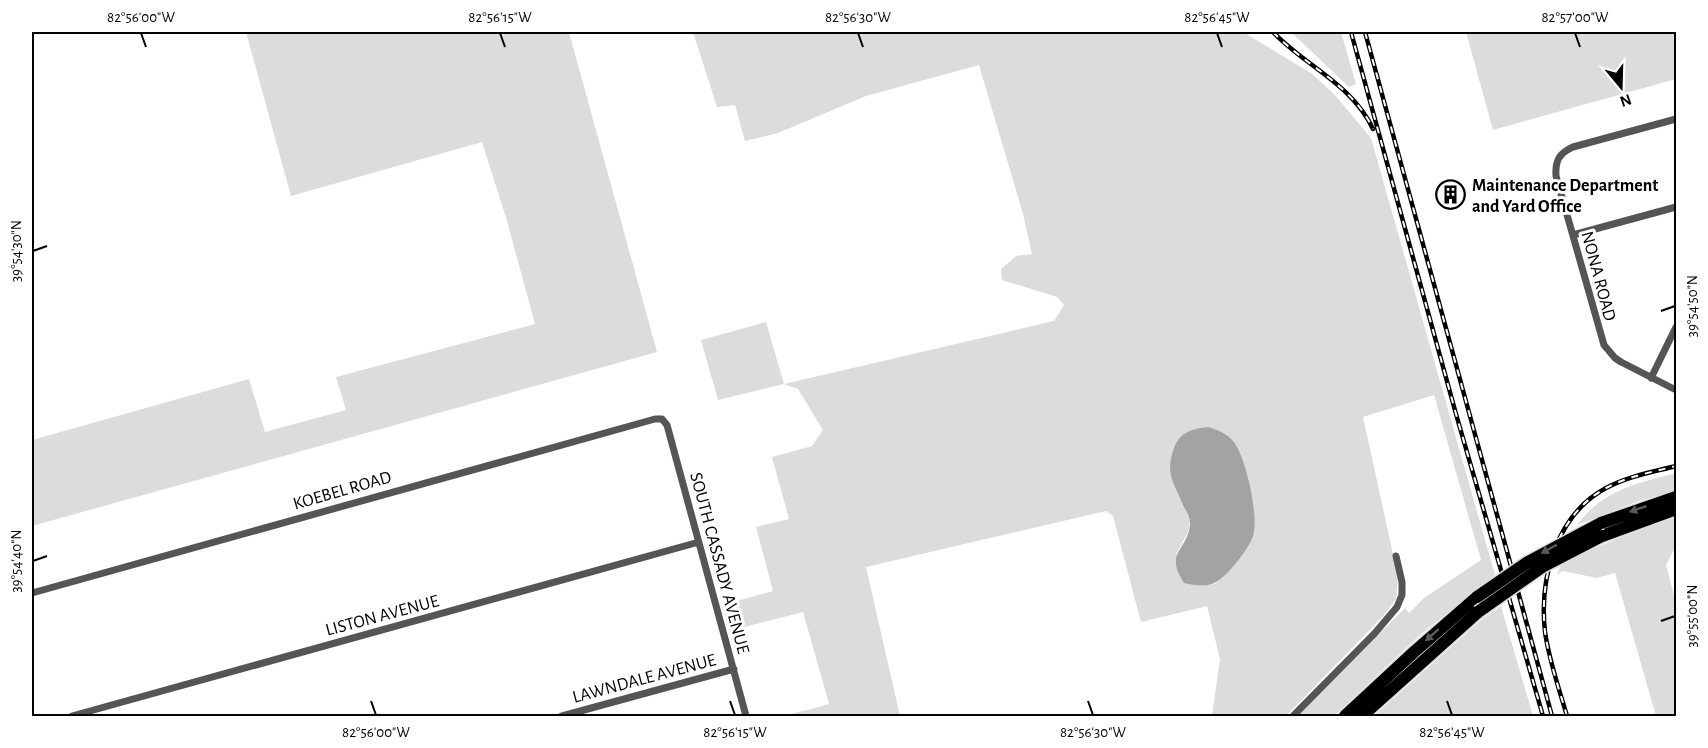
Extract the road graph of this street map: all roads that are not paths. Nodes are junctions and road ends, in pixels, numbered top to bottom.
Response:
1 (1677, 119) edge
2 (1677, 207) edge
3 (1573, 235) junction
4 (1677, 327) edge
5 (1651, 378) junction
6 (1677, 390) edge
7 (662, 419) joint
8 (1677, 497) edge
9 (1677, 509) edge
10 (699, 542) junction
11 (1396, 556) dead end
12 (32, 593) edge
13 (734, 669) junction
14 (72, 717) edge
15 (562, 717) edge
16 (746, 717) edge
17 (1293, 717) edge
18 (1345, 717) edge
19 (1362, 717) edge

1 - 3 street, NONA ROAD
2 - 3 street
3 - 5 street, NONA ROAD
4 - 5 street
5 - 6 street, NONA ROAD
7 - 10 street, SOUTH CASSADY AVENUE
7 - 12 street, KOEBEL ROAD
8 -> 18 highway, bridge
9 - 19 highway, bridge
10 - 13 street, SOUTH CASSADY AVENUE
10 - 14 street, LISTON AVENUE
11 - 17 street
13 - 15 street, LAWNDALE AVENUE
13 - 16 street, SOUTH CASSADY AVENUE

